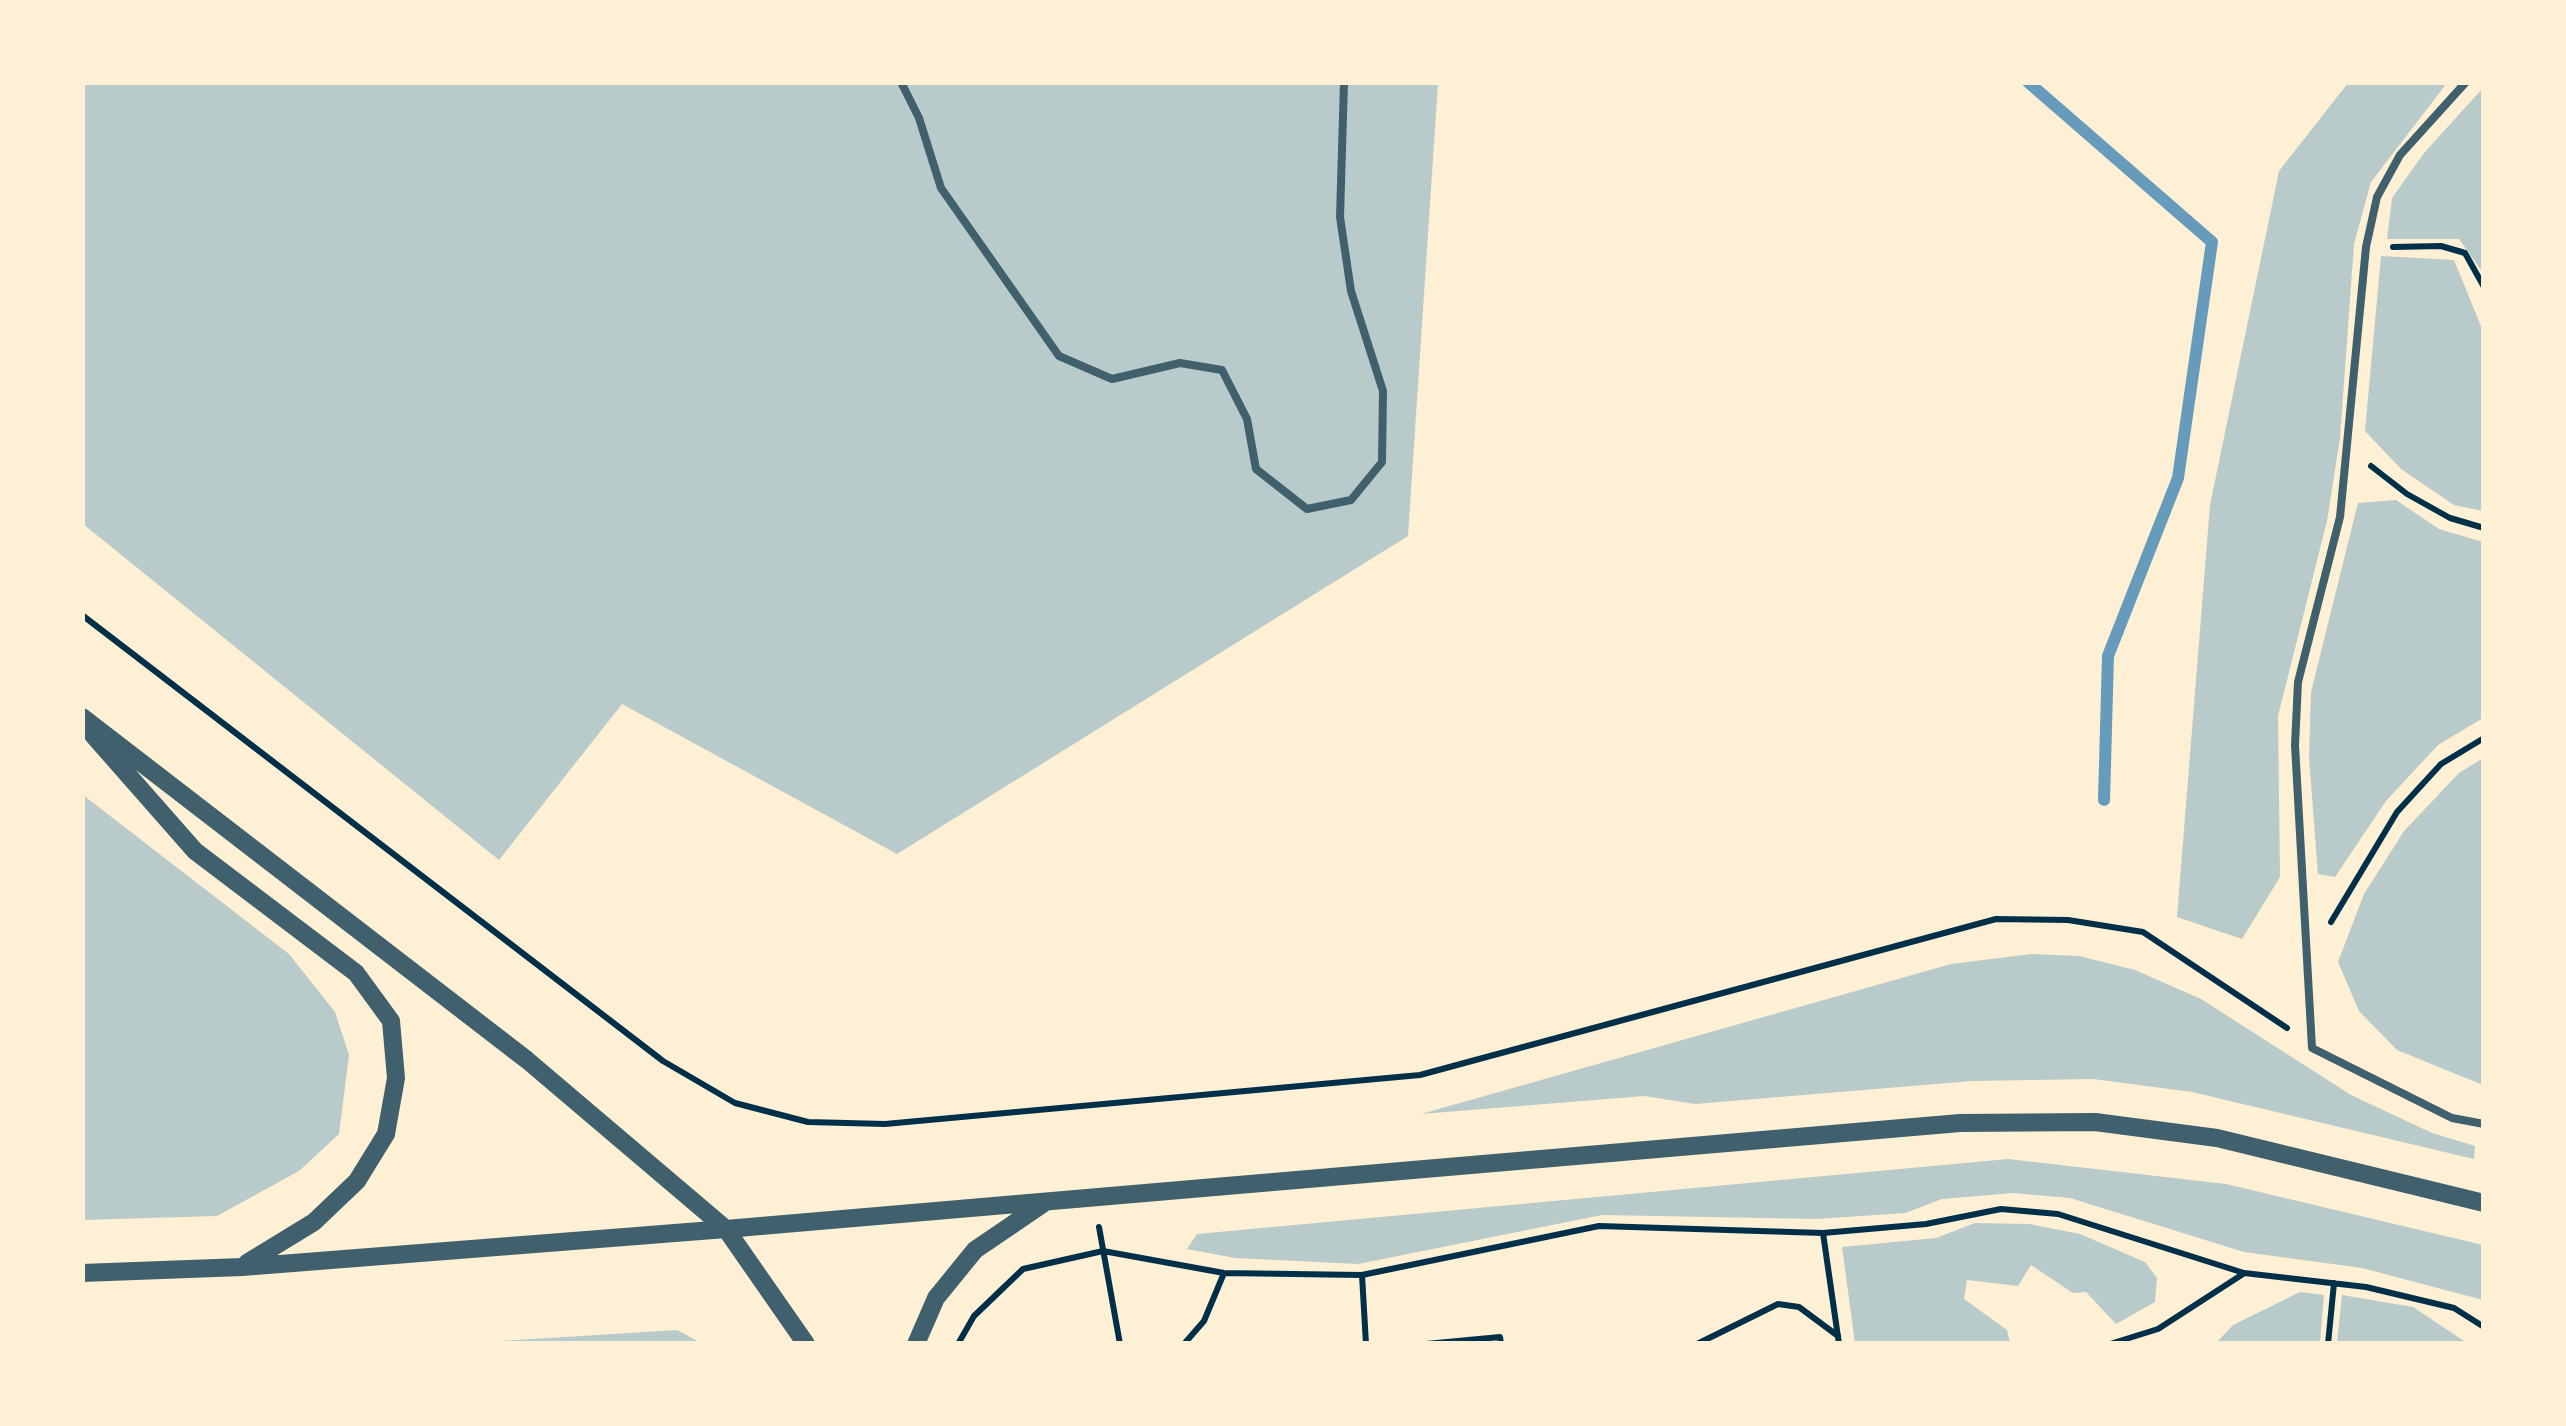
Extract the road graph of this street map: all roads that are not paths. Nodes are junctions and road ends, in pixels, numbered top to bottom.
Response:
1 (901, 82) edge
2 (1344, 82) edge
3 (2466, 82) edge
4 (82, 720) edge
5 (2484, 1124) edge
6 (1045, 1202) junction
7 (2484, 1203) edge
8 (726, 1229) junction
9 (242, 1266) junction
10 (82, 1273) edge
11 (806, 1344) edge
12 (916, 1344) edge

1 - 2 lane
3 - 5 lane
4 - 8 street
4 - 9 street
6 - 7 street
6 - 8 street
6 - 12 street
8 - 9 street
8 - 11 street
9 - 10 street

